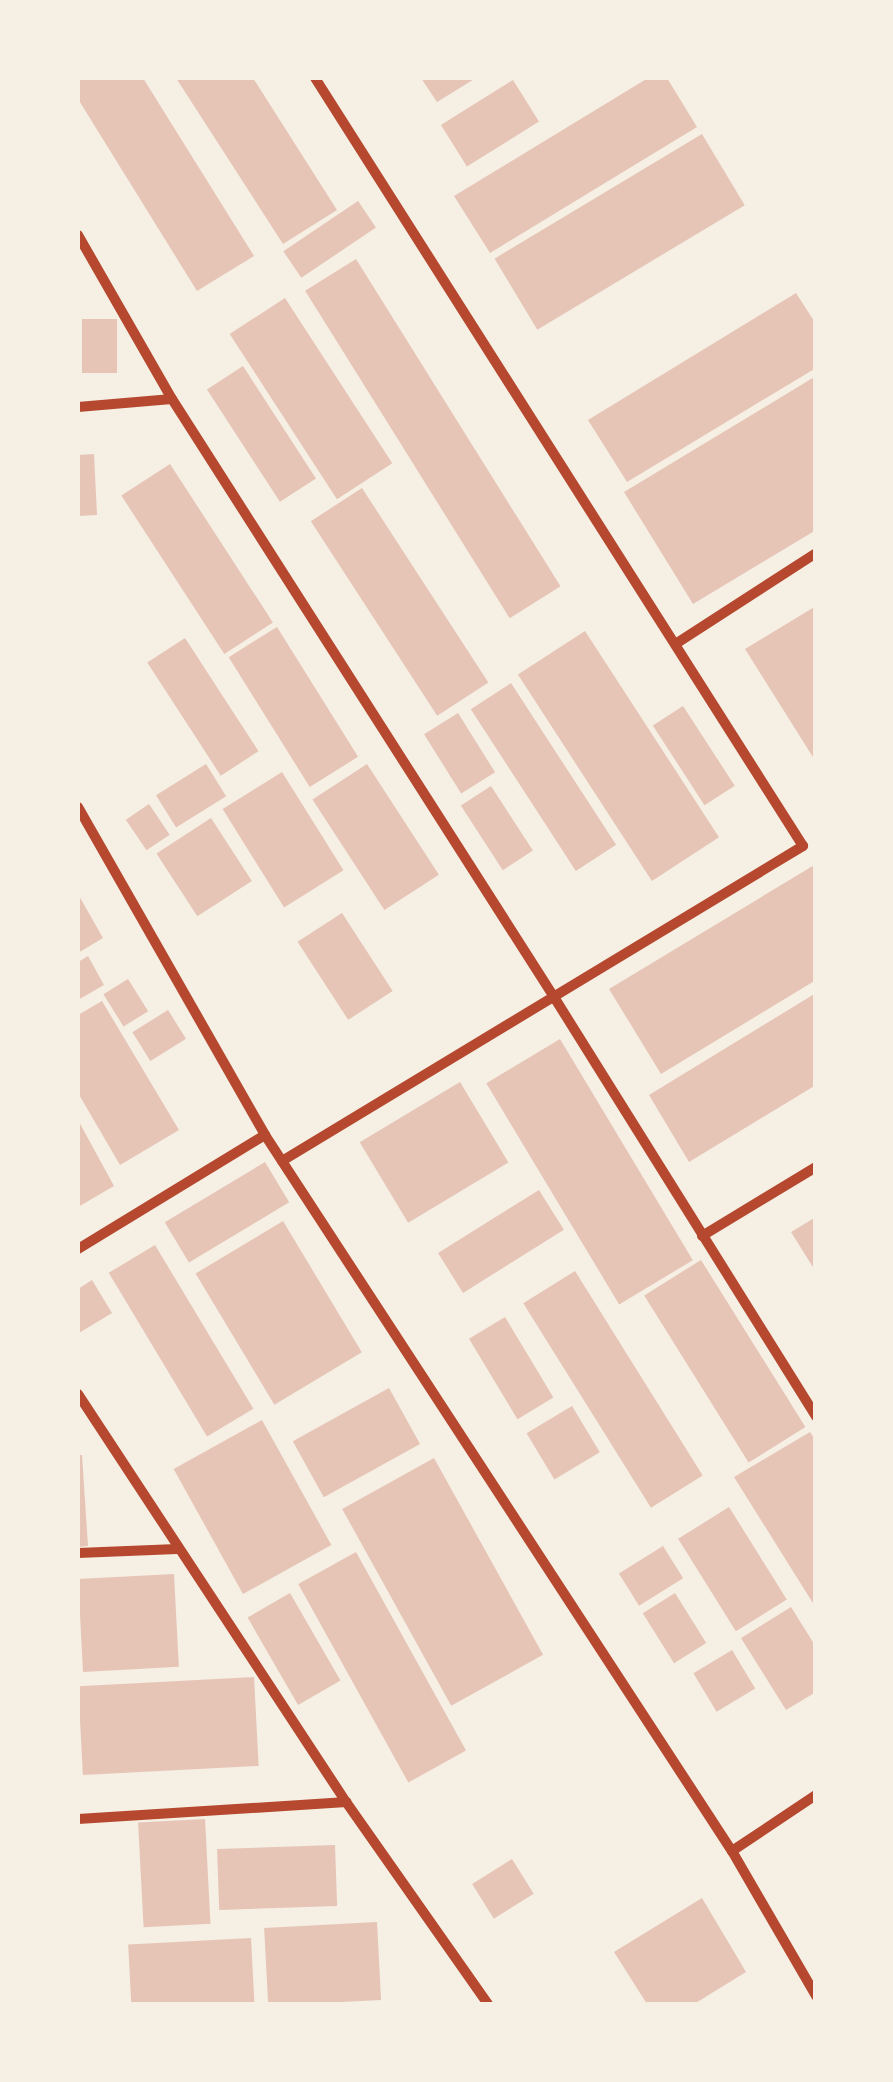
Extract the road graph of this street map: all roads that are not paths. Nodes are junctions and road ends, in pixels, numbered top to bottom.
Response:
1 (315, 78) edge
2 (78, 235) edge
3 (172, 399) junction
4 (78, 407) edge
5 (816, 553) edge
6 (677, 644) junction
7 (78, 807) edge
8 (816, 839) edge
9 (804, 846) junction
10 (554, 997) junction
11 (266, 1136) junction
12 (282, 1161) junction
13 (816, 1167) edge
14 (702, 1236) junction
15 (78, 1249) edge
16 (78, 1394) edge
17 (816, 1417) edge
18 (178, 1549) junction
19 (78, 1553) edge
20 (816, 1794) edge
21 (346, 1802) junction
22 (78, 1819) edge
23 (732, 1851) junction
24 (816, 1996) edge
25 (488, 2004) edge

1 - 6 street
2 - 3 street
3 - 4 street
3 - 10 street
5 - 6 street
6 - 9 street
7 - 11 street
8 - 9 street
9 - 10 street
10 - 12 street
10 - 14 street
11 - 12 street
11 - 15 street
12 - 23 street
13 - 14 street
14 - 17 street
16 - 18 street
18 - 19 street
18 - 21 street
20 - 23 street
21 - 22 street
21 - 25 street
23 - 24 street

